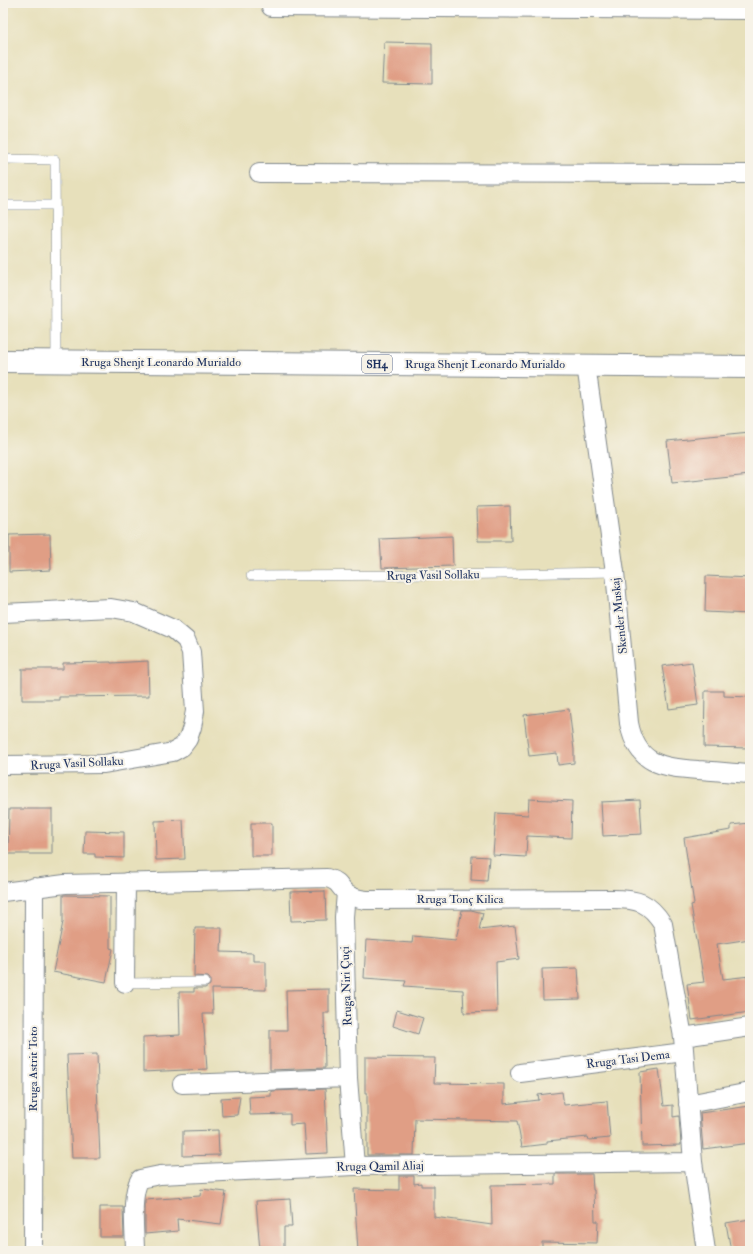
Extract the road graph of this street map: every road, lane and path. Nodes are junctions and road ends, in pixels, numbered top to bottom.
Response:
1 (271, 8) dead end
2 (750, 10) edge
3 (3, 159) edge
4 (259, 173) dead end
5 (750, 174) edge
6 (3, 205) edge
7 (55, 205) junction
8 (3, 361) edge
9 (56, 361) junction
10 (586, 365) junction
11 (750, 367) edge
12 (615, 572) junction
13 (251, 576) dead end
14 (3, 613) edge
15 (3, 765) edge
16 (750, 774) edge
17 (126, 882) junction
18 (34, 887) junction
19 (3, 892) edge
20 (346, 894) junction
21 (205, 982) dead end
22 (125, 983) joint
23 (750, 1027) edge
24 (683, 1044) junction
25 (520, 1073) dead end
26 (348, 1078) junction
27 (182, 1084) dead end
28 (750, 1092) edge
29 (688, 1104) junction
30 (693, 1162) junction
31 (355, 1166) junction
32 (33, 1251) edge
33 (135, 1251) edge
34 (706, 1251) edge

1 - 2 street
3 - 7 lane
4 - 5 street
6 - 7 lane
7 - 9 lane
8 - 9 main road, Rruga Shenjt Leonardo Murialdo / SH4
9 - 10 main road, Rruga Shenjt Leonardo Murialdo / SH4
10 - 11 main road, Rruga Shenjt Leonardo Murialdo / SH4
10 - 12 street, Skender Muskaj
12 - 13 lane, Rruga Vasil Sollaku
12 - 16 street, Skender Muskaj
14 - 15 street, Rruga Vasil Sollaku
17 - 18 street, Rruga Tonç Kilica
17 - 20 street, Rruga Tonç Kilica
17 - 22 street
18 - 19 street, Rruga Tonç Kilica
18 - 32 street, Rruga Astrit Toto
20 - 24 street, Rruga Tonç Kilica
20 - 26 street, Rruga Niri Çuçi
21 - 22 lane
23 - 24 street
24 - 25 street, Rruga Tasi Dema
24 - 29 street, Rruga Tasi Dema
26 - 27 street
26 - 31 street, Rruga Niri Çuçi
28 - 29 street
29 - 30 street, Rruga Tasi Dema
30 - 31 street, Rruga Qamil Aliaj
30 - 34 street, Rruga Tasi Dema
31 - 33 street, Rruga Qamil Aliaj

